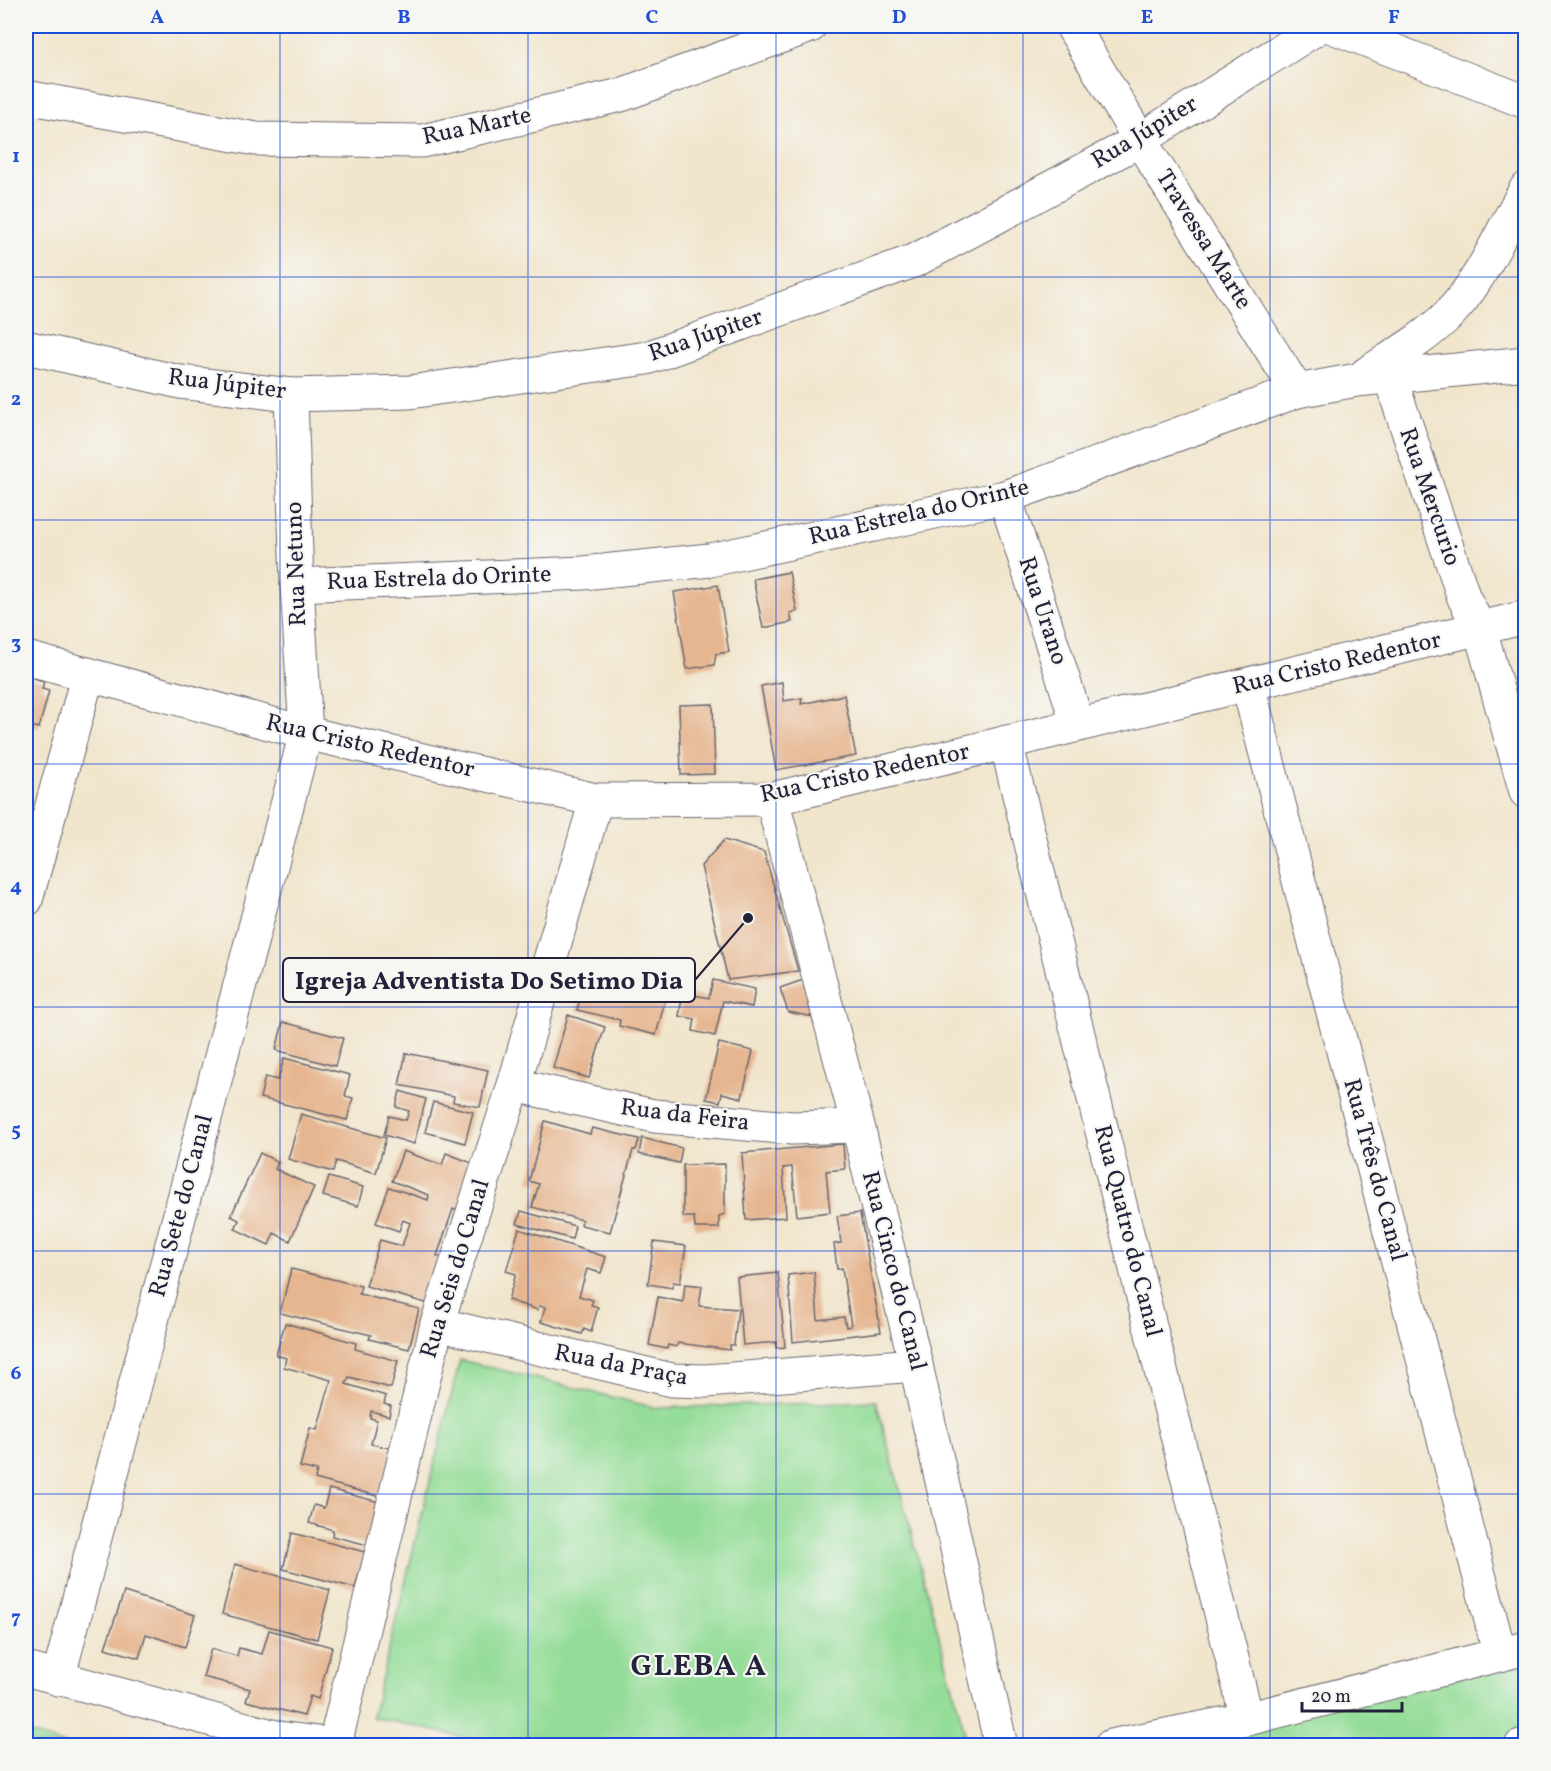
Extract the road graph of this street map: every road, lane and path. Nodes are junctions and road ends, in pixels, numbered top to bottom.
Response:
1 (810, 26) edge
2 (1072, 26) edge
3 (1320, 26) edge
4 (1330, 26) edge
5 (26, 97) edge
6 (1526, 102) edge
7 (1140, 140) junction
8 (1526, 189) edge
9 (26, 346) edge
10 (1526, 363) edge
11 (1377, 373) junction
12 (1298, 391) junction
13 (291, 395) junction
14 (1005, 497) junction
15 (297, 585) junction
16 (1526, 617) edge
17 (1480, 630) junction
18 (26, 658) edge
19 (88, 674) junction
20 (1248, 685) junction
21 (1078, 725) junction
22 (306, 733) junction
23 (1006, 742) junction
24 (1526, 792) edge
25 (772, 799) junction
26 (596, 800) junction
27 (26, 900) edge
28 (514, 1085) junction
29 (858, 1126) junction
30 (437, 1324) junction
31 (916, 1365) junction
32 (1513, 1652) edge
33 (26, 1670) edge
34 (58, 1678) junction
35 (1247, 1719) junction
36 (267, 1742) edge
37 (1526, 1744) edge
38 (338, 1745) edge
39 (1000, 1746) edge
40 (1111, 1746) edge
41 (1521, 1746) edge

1 - 5 street, Rua Marte
2 - 7 street, Travessa Marte
3 - 7 street, Rua Júpiter
4 - 6 street
7 - 12 street, Travessa Marte
7 - 13 street, Rua Júpiter
8 - 11 street
9 - 13 street, Rua Júpiter
10 - 11 street, Rua Estrela do Orinte
11 - 12 street, Rua Estrela do Orinte
11 - 17 street, Rua Mercurio
12 - 14 street, Rua Estrela do Orinte
13 - 15 street, Rua Netuno
14 - 15 street, Rua Estrela do Orinte
14 - 21 street, Rua Urano
15 - 22 street, Rua Netuno
16 - 17 street, Rua Cristo Redentor
17 - 20 street, Rua Cristo Redentor
17 - 24 street, Rua Mercurio
18 - 19 street, Rua Cristo Redentor
19 - 22 street, Rua Cristo Redentor
19 - 27 street
20 - 21 street, Rua Cristo Redentor
20 - 32 street, Rua Três do Canal
21 - 23 street, Rua Cristo Redentor
22 - 26 street, Rua Cristo Redentor
22 - 34 street, Rua Sete do Canal
23 - 25 street, Rua Cristo Redentor
23 - 35 street, Rua Quatro do Canal
25 - 26 street, Rua Cristo Redentor
25 - 29 street, Rua Cinco do Canal
26 - 28 street, Rua Seis do Canal
28 - 29 street, Rua da Feira
28 - 30 street, Rua Seis do Canal
29 - 31 street, Rua Cinco do Canal
30 - 31 street, Rua da Praça
30 - 38 street, Rua Seis do Canal
31 - 39 street, Rua Cinco do Canal
32 - 35 street
33 - 34 street
34 - 36 street
35 - 40 street
36 - 38 street
37 - 41 street

